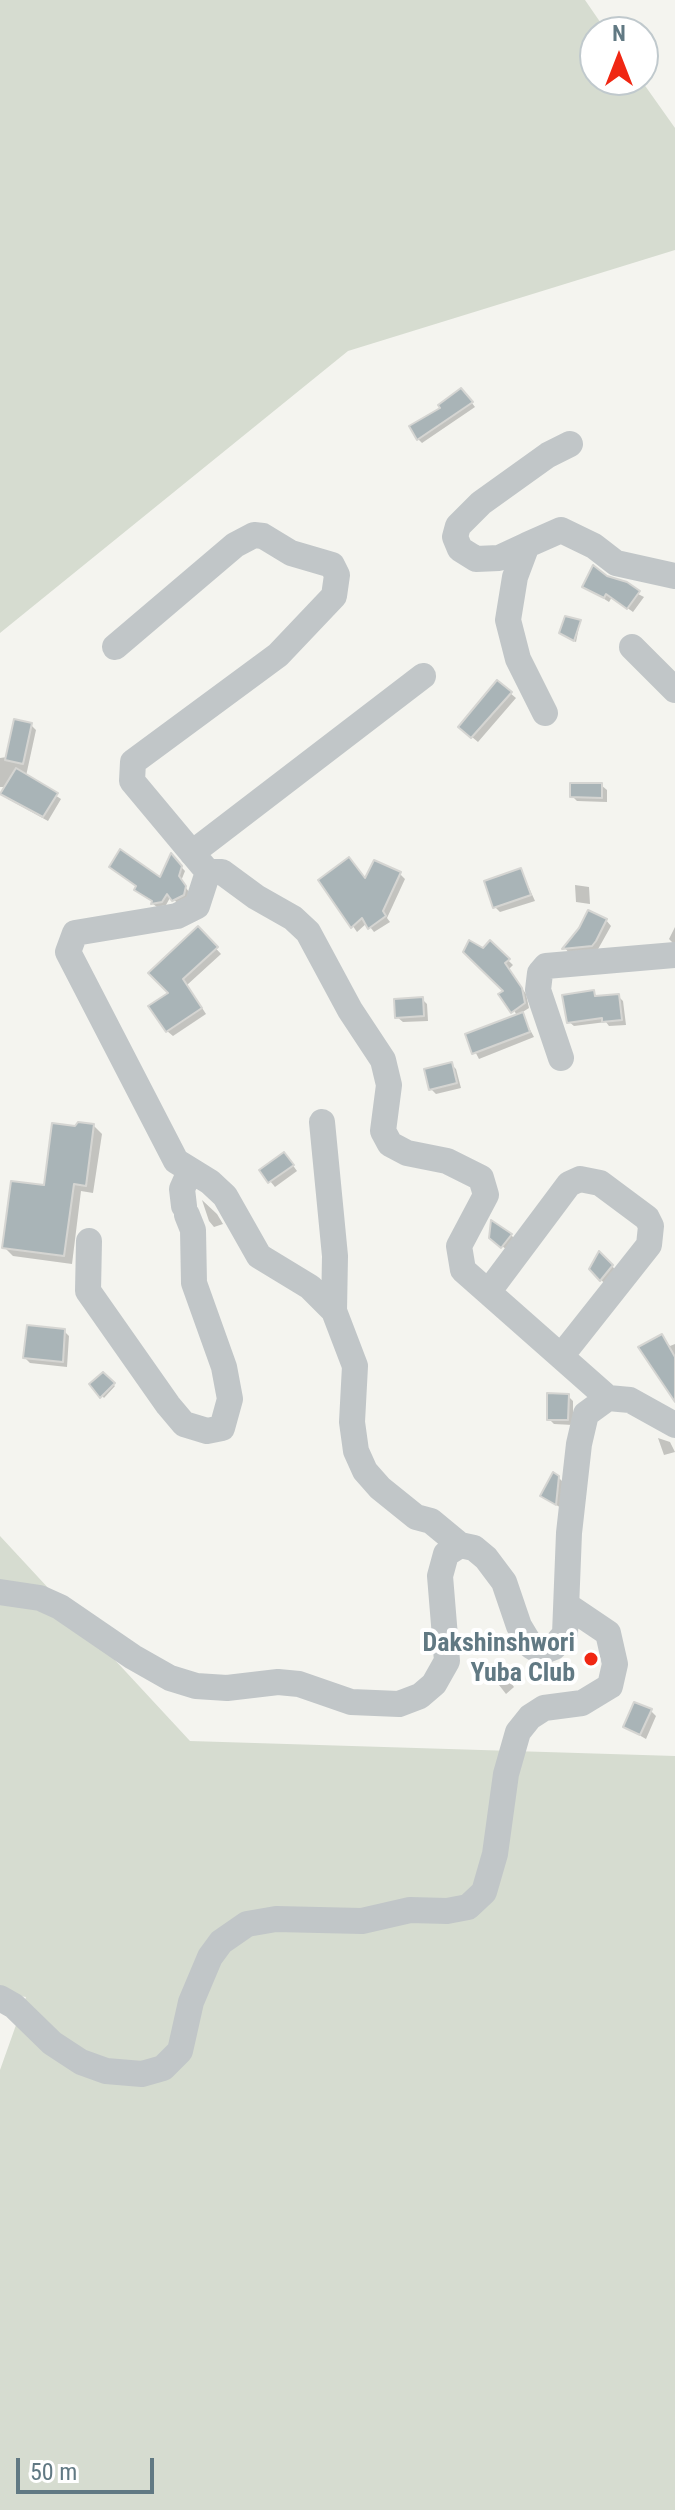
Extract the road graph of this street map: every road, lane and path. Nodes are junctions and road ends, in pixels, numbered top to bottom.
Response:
1 (570, 444) dead end
2 (527, 545) junction
3 (675, 576) edge
4 (115, 647) dead end
5 (632, 647) dead end
6 (423, 676) dead end
7 (675, 690) edge
8 (545, 713) dead end
9 (200, 862) junction
10 (675, 955) edge
11 (561, 1058) dead end
12 (322, 1122) dead end
13 (190, 1171) junction
14 (89, 1241) dead end
15 (489, 1291) junction
16 (334, 1311) junction
17 (562, 1355) junction
18 (608, 1398) junction
19 (675, 1425) edge
20 (460, 1545) junction
21 (0, 1592) edge
22 (568, 1606) junction
23 (0, 1998) edge

1 - 2 street
2 - 3 street
2 - 8 street
4 - 9 street
5 - 7 street
6 - 9 street
9 - 13 street
9 - 15 street
10 - 11 street
12 - 16 street
13 - 14 street
13 - 16 street
15 - 17 street
15 - 17 street
16 - 20 street
17 - 18 street
18 - 19 street
18 - 22 street
20 - 21 street
20 - 22 street
22 - 23 street

